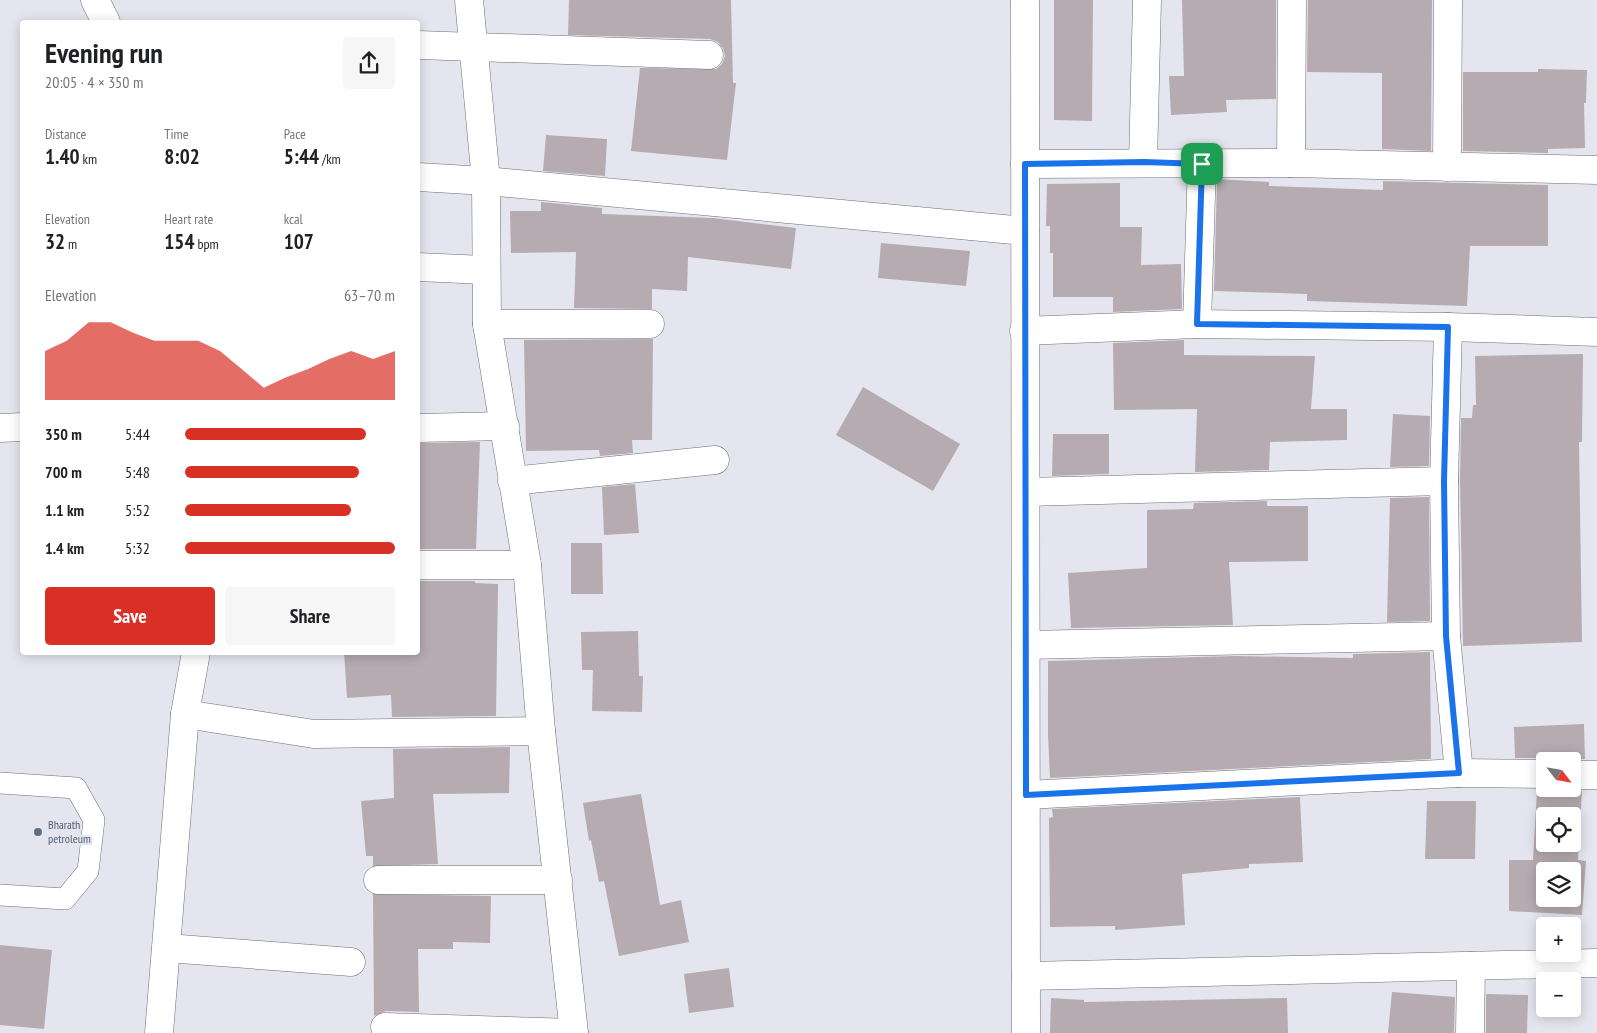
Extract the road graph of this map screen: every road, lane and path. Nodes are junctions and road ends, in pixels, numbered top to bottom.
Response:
1 (95, 0) edge
2 (469, 0) edge
3 (1025, 0) edge
4 (1147, 0) edge
5 (1292, 0) edge
6 (1448, 0) edge
7 (105, 20) edge
8 (420, 45) edge
9 (473, 48) junction
10 (709, 56) dead end
11 (1144, 162) junction
12 (1291, 163) junction
13 (1025, 164) junction
14 (1202, 164) junction
15 (1447, 167) junction
16 (1597, 170) edge
17 (420, 177) edge
18 (486, 181) junction
19 (1025, 231) junction
20 (420, 267) edge
21 (485, 270) junction
22 (487, 324) junction
23 (650, 324) dead end
24 (1197, 324) junction
25 (1448, 327) junction
26 (1024, 331) junction
27 (1597, 332) edge
28 (505, 426) junction
29 (20, 427) edge
30 (0, 428) edge
31 (420, 428) edge
32 (715, 460) dead end
33 (512, 481) junction
34 (1444, 481) junction
35 (1026, 492) junction
36 (527, 564) junction
37 (420, 565) edge
38 (1446, 636) junction
39 (1026, 644) junction
40 (195, 655) edge
41 (185, 714) junction
42 (541, 731) junction
43 (1459, 773) junction
44 (1536, 774) edge
45 (1581, 775) edge
46 (1597, 775) edge
47 (0, 782) edge
48 (1026, 795) junction
49 (378, 880) dead end
50 (558, 880) junction
51 (0, 895) edge
52 (167, 948) junction
53 (351, 962) dead end
54 (1597, 963) edge
55 (1471, 966) junction
56 (1026, 976) junction
57 (385, 1027) dead end
58 (159, 1033) edge
59 (574, 1033) edge
60 (1026, 1033) edge
61 (1470, 1033) edge

1 - 7 street
2 - 9 street
3 - 13 street
4 - 11 street
5 - 12 street
6 - 15 street
8 - 9 street
9 - 10 street
9 - 18 street
11 - 13 street
11 - 14 street
12 - 14 street
12 - 15 street
13 - 19 street
14 - 24 street
15 - 16 street
17 - 18 street
18 - 19 street
18 - 21 street
19 - 26 street
20 - 21 street
21 - 22 street
22 - 23 street
22 - 28 street
24 - 25 street
24 - 26 street
25 - 27 street
25 - 34 street
26 - 35 street
28 - 31 street
28 - 33 street
29 - 30 street
32 - 33 street
33 - 36 street
34 - 35 street
34 - 38 street
35 - 39 street
36 - 37 street
36 - 42 street
38 - 39 street
38 - 43 street
39 - 48 street
40 - 41 street
41 - 42 street
41 - 52 street
42 - 50 street
43 - 44 street
43 - 48 street
45 - 46 street
47 - 51 lane
48 - 56 street
49 - 50 street
50 - 59 street
52 - 53 street
52 - 58 street
54 - 55 street
55 - 56 street
55 - 61 street
56 - 60 street
57 - 59 street

